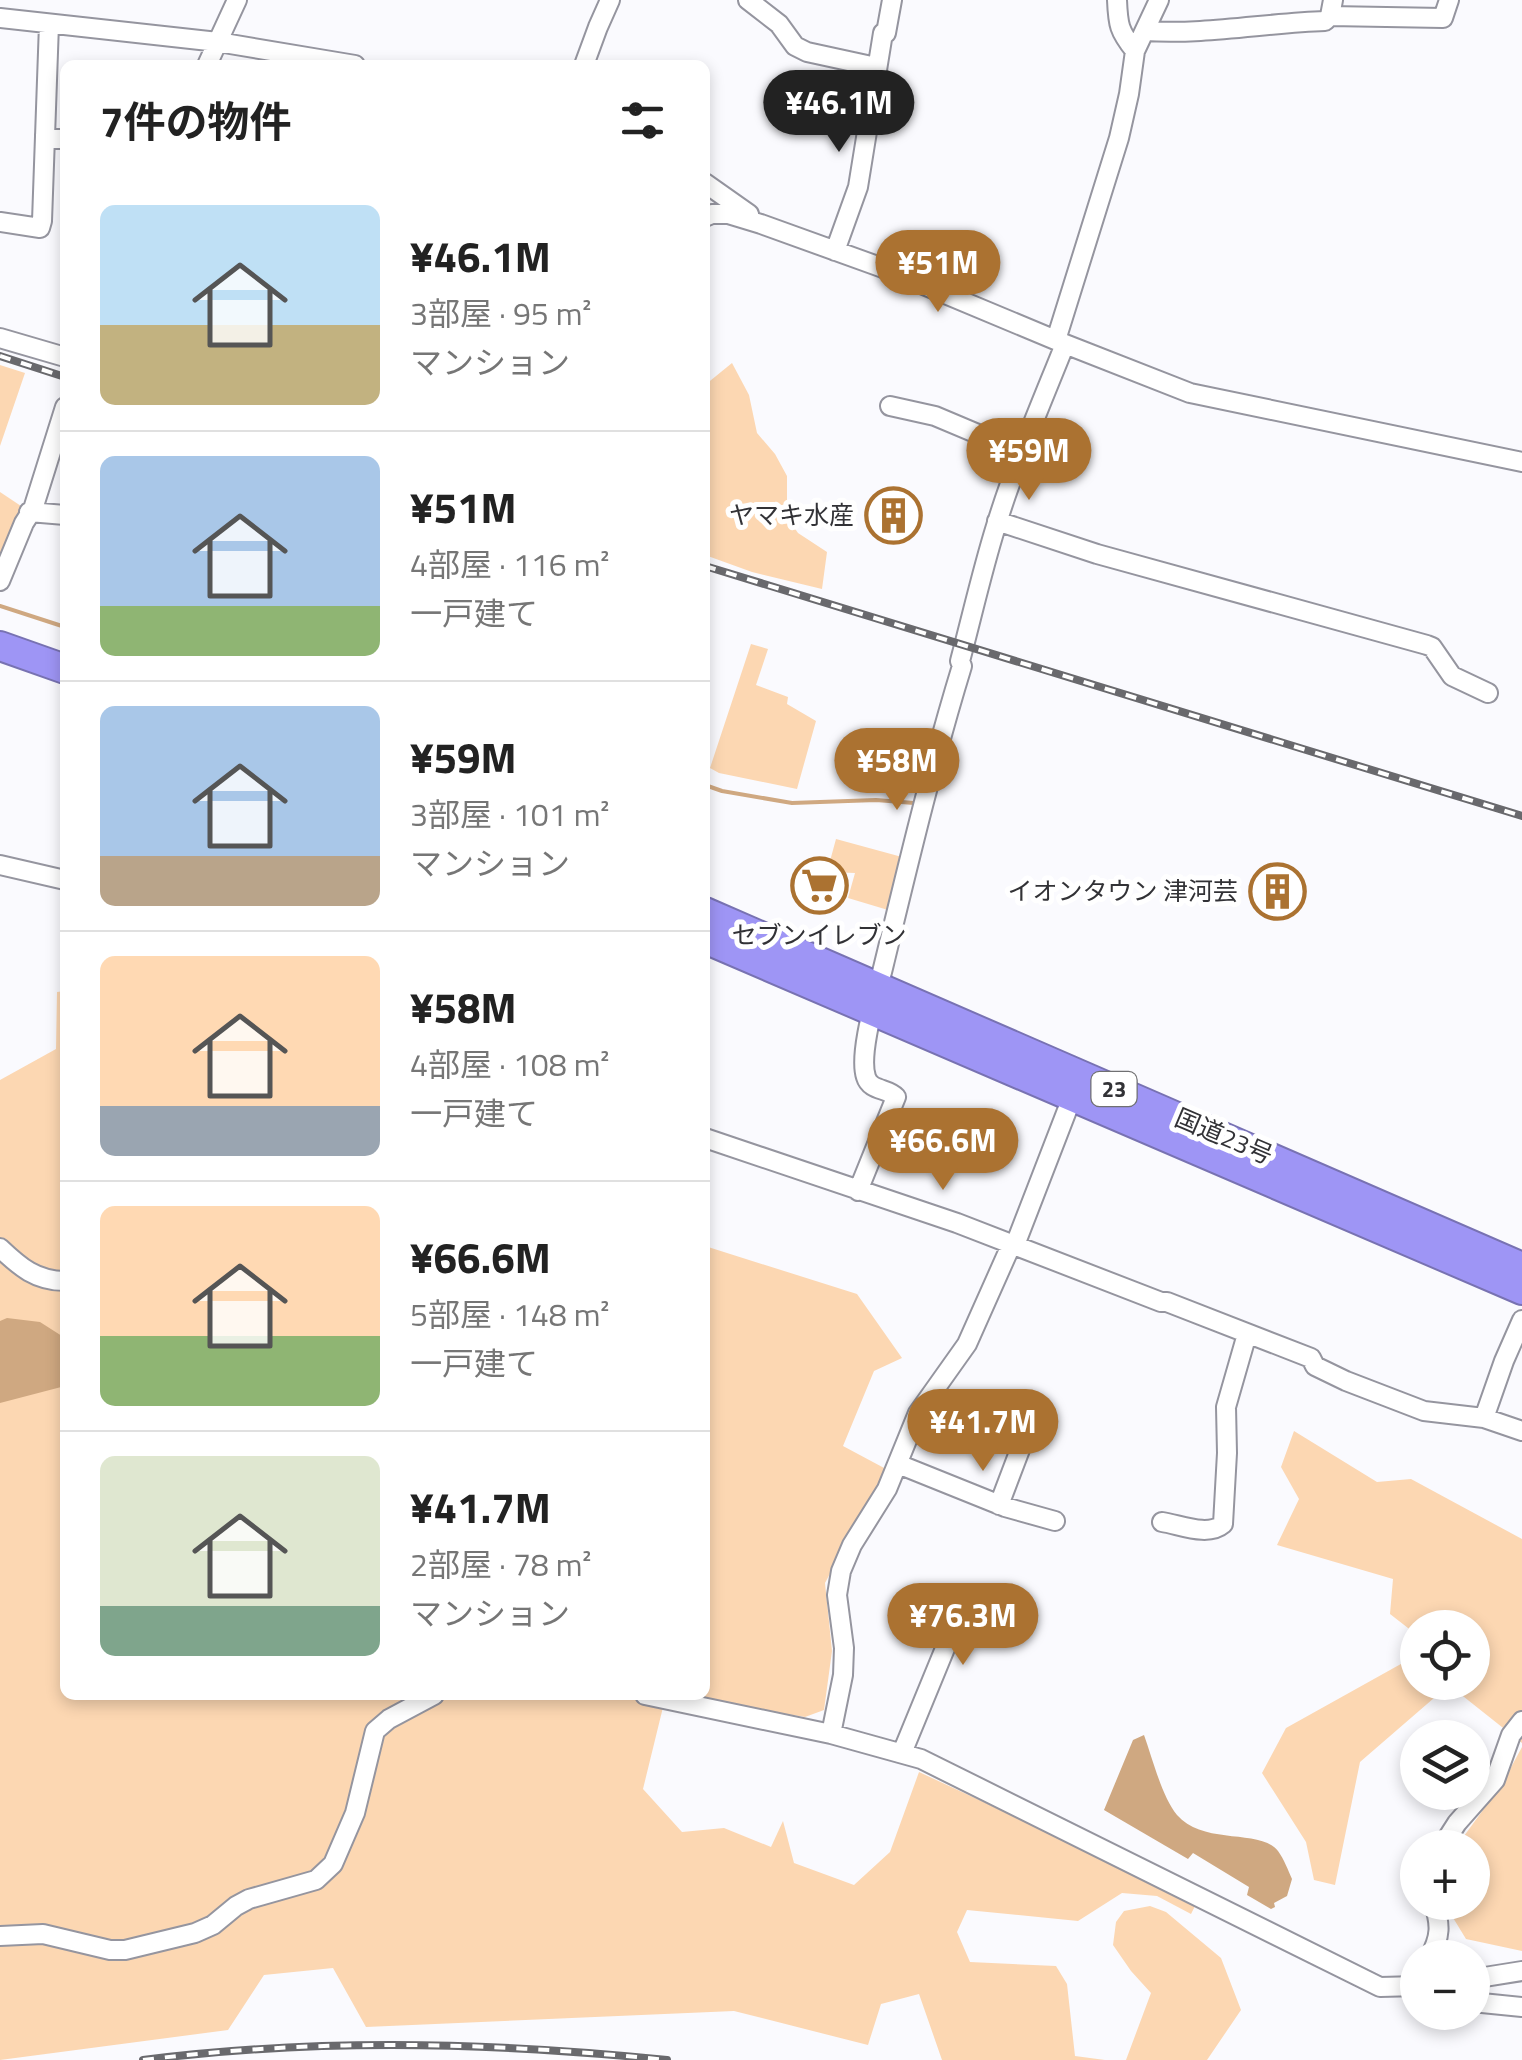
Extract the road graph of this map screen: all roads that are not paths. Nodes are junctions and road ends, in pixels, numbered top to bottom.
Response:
1 (237, 0) edge
2 (610, 0) edge
3 (748, 0) edge
4 (892, 0) edge
5 (1118, 0) edge
6 (1160, 0) edge
7 (1449, 0) edge
8 (773, 8) edge
9 (1331, 8) edge
10 (0, 18) edge
11 (49, 24) junction
12 (1145, 31) junction
13 (218, 42) junction
14 (1135, 51) junction
15 (209, 60) edge
16 (325, 60) edge
17 (586, 60) edge
18 (876, 67) junction
19 (45, 135) junction
20 (60, 140) edge
21 (710, 187) edge
22 (710, 215) edge
23 (0, 222) edge
24 (762, 224) junction
25 (835, 251) junction
26 (0, 338) edge
27 (1060, 342) junction
28 (60, 355) edge
29 (890, 406) dead end
30 (60, 423) edge
31 (1023, 454) junction
32 (1522, 462) edge
33 (29, 512) junction
34 (60, 515) edge
35 (998, 521) junction
36 (0, 580) edge
37 (0, 627) edge
38 (0, 646) edge
39 (60, 648) edge
40 (60, 667) edge
41 (1488, 693) dead end
42 (0, 865) edge
43 (60, 879) edge
44 (710, 915) edge
45 (710, 940) edge
46 (875, 999) junction
47 (1073, 1095) junction
48 (710, 1140) edge
49 (858, 1191) junction
50 (1013, 1244) junction
51 (0, 1248) edge
52 (1522, 1266) edge
53 (60, 1281) edge
54 (1522, 1290) edge
55 (1522, 1320) edge
56 (1247, 1334) junction
57 (1484, 1418) junction
58 (1522, 1431) edge
59 (1024, 1438) dead end
60 (898, 1464) junction
61 (999, 1505) junction
62 (1055, 1521) dead end
63 (1162, 1522) dead end
64 (926, 1624) dead end
65 (425, 1700) edge
66 (669, 1700) edge
67 (1522, 1721) edge
68 (831, 1734) junction
69 (902, 1753) junction
70 (1454, 1830) edge
71 (0, 1936) edge
72 (1522, 1971) edge
73 (1490, 1976) edge
74 (1400, 1984) edge
75 (1490, 2004) edge
76 (1522, 2007) edge

1 - 13 street
2 - 17 street
3 - 8 street
4 - 18 street
5 - 14 street
6 - 12 street
7 - 9 street
8 - 18 street
9 - 12 street
10 - 11 street
11 - 13 street
11 - 19 street
12 - 14 street
13 - 15 street
13 - 16 street
14 - 27 street
18 - 25 street
19 - 20 street
19 - 23 street
21 - 24 street
22 - 24 street
24 - 25 street
25 - 27 street
26 - 28 street
27 - 31 street
27 - 32 street
29 - 31 street
30 - 33 street
31 - 35 street
33 - 34 street
33 - 36 street
35 - 41 street
35 - 46 street
37 - 39 highway
38 - 40 highway
42 - 43 street
44 - 46 highway, 国道23号 / 23
45 - 46 highway, 国道23号 / 23
46 - 47 highway, 国道23号 / 23
46 - 49 street
46 - 52 highway, 国道23号 / 23
47 - 50 street
47 - 54 highway, 国道23号 / 23
48 - 49 street
49 - 50 street
50 - 56 street
50 - 60 street
51 - 53 street
55 - 57 street
56 - 57 street
56 - 63 street
57 - 58 street
59 - 61 street
60 - 61 street
60 - 68 street
61 - 62 street
64 - 69 street
65 - 71 street
66 - 68 street
67 - 70 street
68 - 69 street
69 - 74 street
72 - 73 street
75 - 76 street

